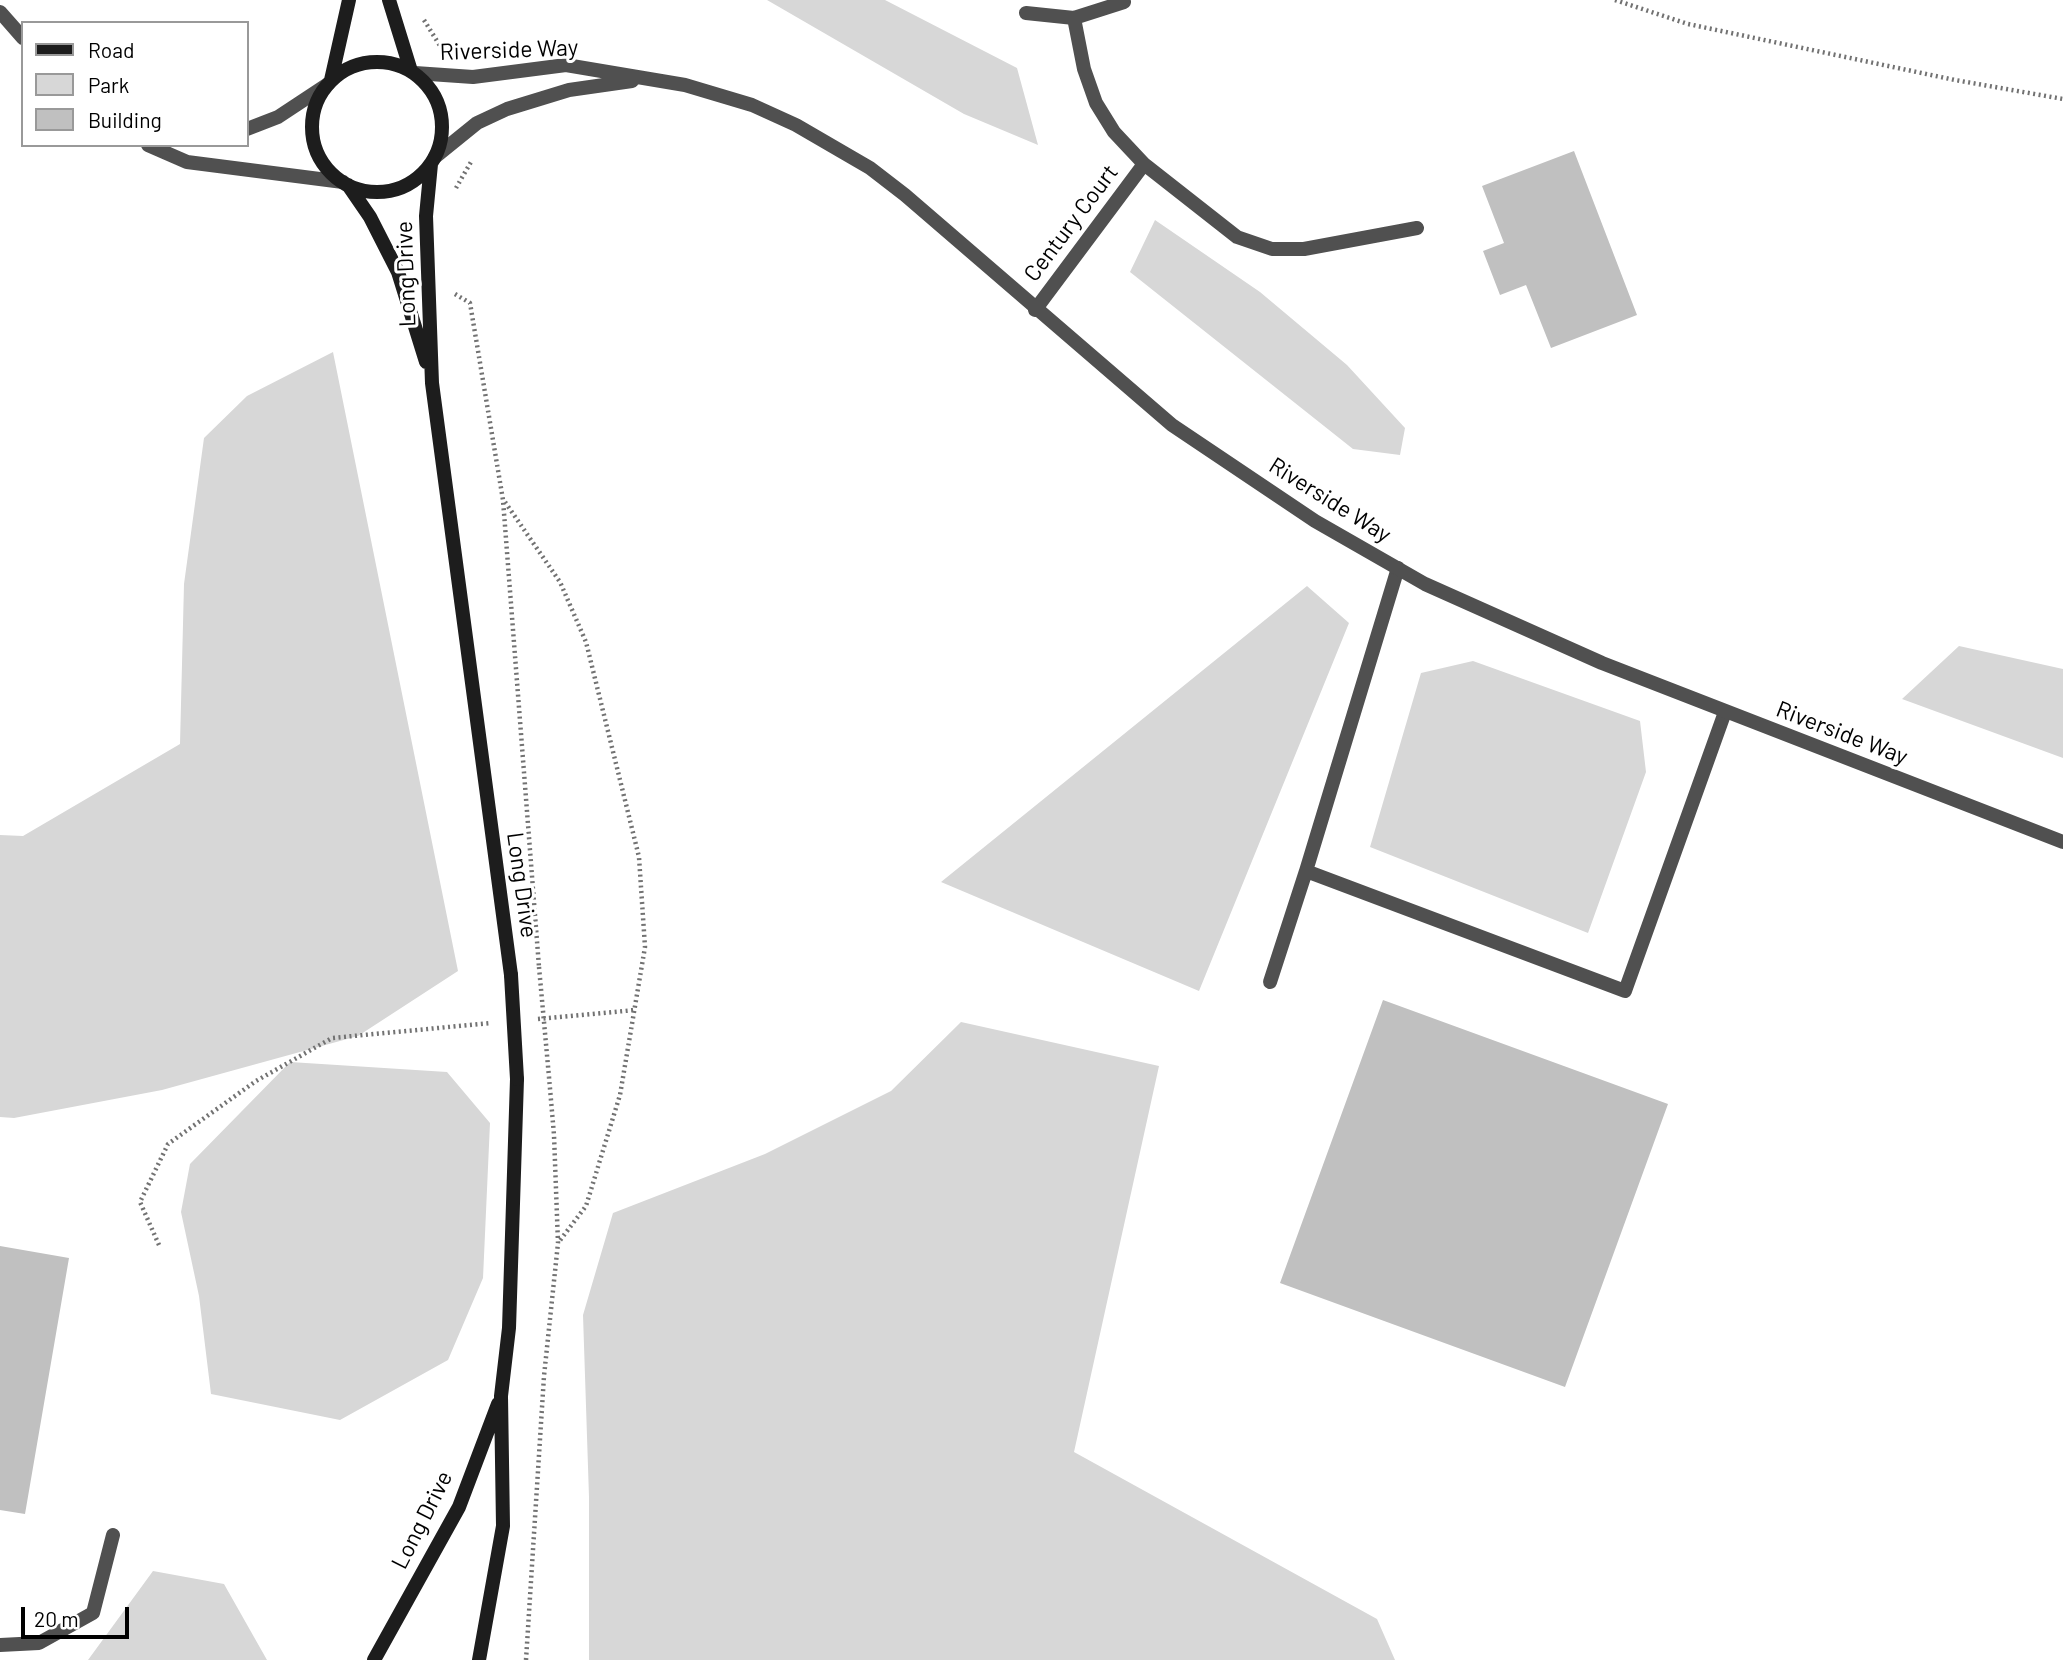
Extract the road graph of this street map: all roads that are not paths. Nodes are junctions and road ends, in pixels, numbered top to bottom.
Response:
1 (349, 0) edge
2 (389, 0) edge
3 (1124, 2) dead end
4 (0, 12) edge
5 (1026, 13) dead end
6 (1074, 18) junction
7 (21, 36) edge
8 (413, 72) junction
9 (647, 79) junction
10 (330, 82) junction
11 (248, 129) edge
12 (153, 147) edge
13 (433, 161) junction
14 (1144, 164) junction
15 (346, 183) junction
16 (1417, 228) dead end
17 (1035, 310) junction
18 (432, 383) junction
19 (1398, 568) junction
20 (1725, 712) junction
21 (2063, 842) edge
22 (1306, 871) junction
23 (1270, 982) dead end
24 (501, 1396) junction
25 (113, 1535) dead end
26 (0, 1645) edge
27 (374, 1660) edge
28 (479, 1660) edge

1 - 10 main road
2 - 8 main road
3 - 6 street
4 - 7 street
5 - 6 street
6 - 14 street, Century Court
8 - 9 street, Riverside Way
8 - 10 main road
8 - 13 main road
9 - 13 street, Riverside Way
9 - 17 street, Riverside Way
10 - 11 street
10 - 15 main road
12 - 15 street
13 - 15 main road
13 - 18 main road, Long Drive
14 - 16 street, Century Court
14 - 17 street, Century Court
15 - 18 main road, Long Drive
17 - 19 street, Riverside Way
18 - 24 main road, Long Drive, bridge
19 - 20 street, Riverside Way
19 - 22 street
20 - 21 street, Riverside Way
20 - 22 street
22 - 23 street
24 - 27 main road, Long Drive
24 - 28 main road, Long Drive
25 - 26 street

